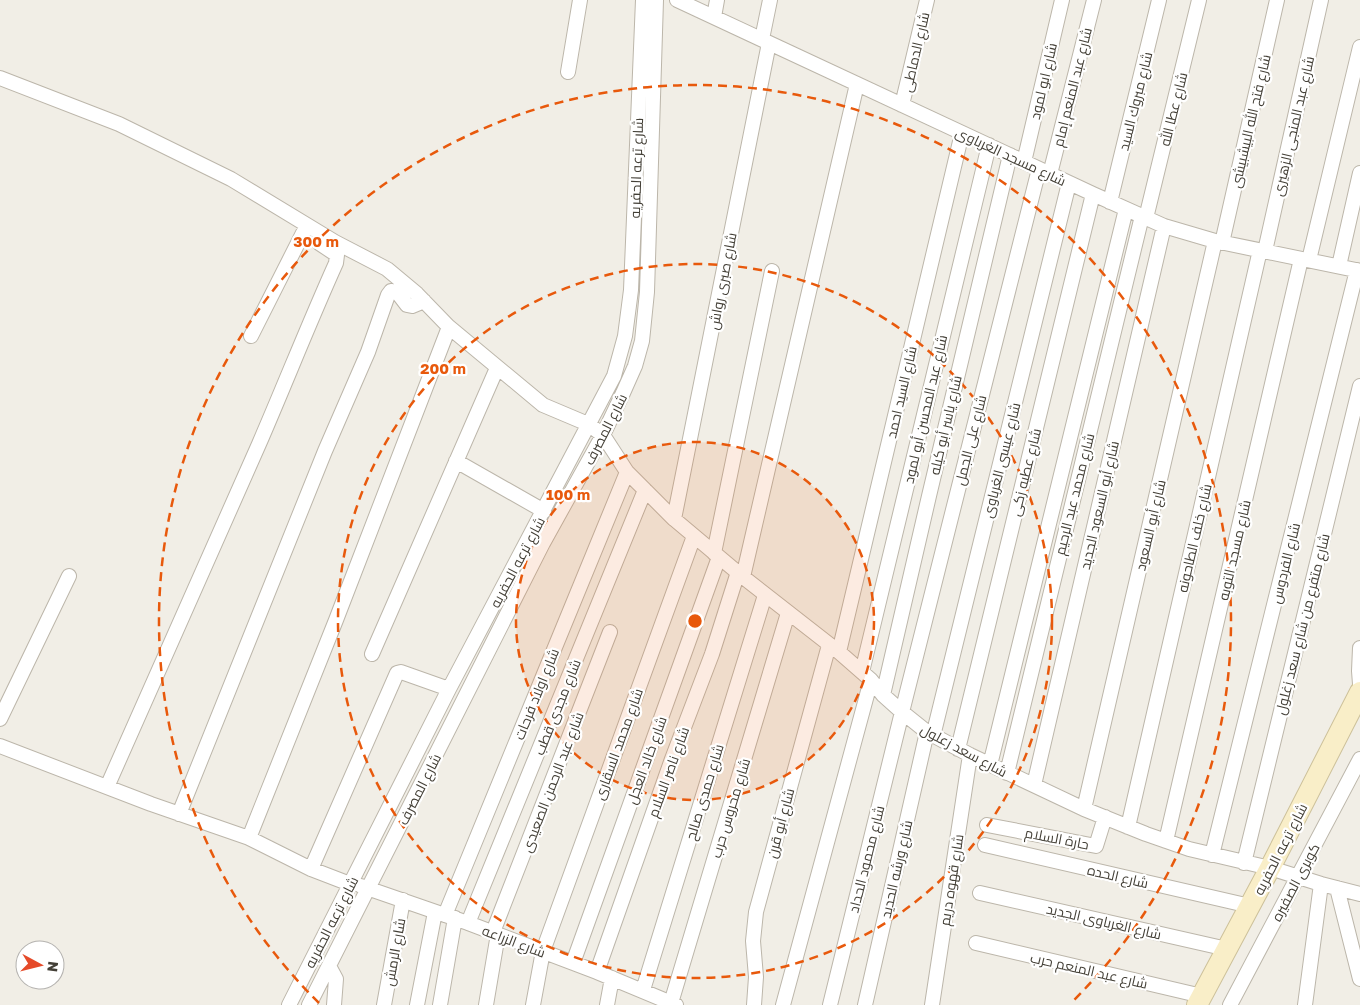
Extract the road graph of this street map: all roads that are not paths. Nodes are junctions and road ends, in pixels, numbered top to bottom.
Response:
1 (580, 0) edge
2 (643, 0) edge
3 (656, 0) edge
4 (677, 0) edge
5 (717, 0) edge
6 (770, 0) edge
7 (927, 0) edge
8 (1062, 0) edge
9 (1094, 0) edge
10 (1159, 0) edge
11 (1199, 0) edge
12 (1277, 0) edge
13 (1321, 0) edge
14 (714, 17) junction
15 (765, 41) junction
16 (1360, 47) edge
17 (568, 72) dead end
18 (0, 78) edge
19 (857, 84) junction
20 (902, 105) junction
21 (962, 133) junction
22 (989, 145) junction
23 (1010, 155) junction
24 (1024, 162) junction
25 (1044, 171) junction
26 (1360, 173) edge
27 (1069, 183) junction
28 (1093, 194) junction
29 (1110, 202) junction
30 (1126, 209) junction
31 (1144, 217) junction
32 (1164, 226) junction
33 (304, 229) junction
34 (1219, 242) junction
35 (1263, 251) junction
36 (1305, 259) junction
37 (1339, 266) junction
38 (772, 271) dead end
39 (1359, 271) edge
40 (424, 301) junction
41 (449, 327) junction
42 (252, 336) dead end
43 (497, 368) junction
44 (1360, 386) edge
45 (588, 424) junction
46 (603, 435) junction
47 (456, 461) junction
48 (627, 472) junction
49 (645, 490) junction
50 (544, 511) junction
51 (674, 519) junction
52 (694, 536) junction
53 (716, 555) junction
54 (740, 575) junction
55 (70, 576) dead end
56 (766, 595) junction
57 (788, 612) junction
58 (610, 632) dead end
59 (834, 648) junction
60 (1360, 648) edge
61 (372, 654) dead end
62 (867, 676) junction
63 (1360, 684) edge
64 (450, 689) junction
65 (1360, 692) edge
66 (883, 695) junction
67 (902, 712) junction
68 (0, 719) edge
69 (930, 734) junction
70 (0, 746) edge
71 (964, 752) junction
72 (1360, 759) edge
73 (990, 765) junction
74 (1007, 773) junction
75 (1034, 785) junction
76 (107, 787) junction
77 (1084, 809) junction
78 (179, 814) junction
79 (1105, 817) junction
80 (987, 825) dead end
81 (1128, 827) junction
82 (249, 838) junction
83 (1166, 842) junction
84 (985, 845) dead end
85 (1212, 855) junction
86 (1244, 863) junction
87 (1270, 868) junction
88 (311, 869) junction
89 (1297, 877) junction
90 (351, 884) junction
91 (1321, 884) junction
92 (368, 888) junction
93 (1337, 888) junction
94 (980, 894) dead end
95 (1360, 894) edge
96 (403, 900) junction
97 (1250, 906) junction
98 (451, 917) junction
99 (495, 933) junction
100 (976, 943) dead end
101 (1227, 949) junction
102 (542, 951) junction
103 (573, 963) junction
104 (328, 966) junction
105 (597, 972) junction
106 (612, 978) junction
107 (1360, 979) edge
108 (643, 990) junction
109 (1199, 1000) edge
110 (656, 1001) edge
111 (673, 1004) edge
112 (289, 1005) edge
113 (308, 1005) edge
114 (334, 1005) edge
115 (384, 1005) edge
116 (417, 1005) edge
117 (440, 1005) edge
118 (486, 1005) edge
119 (533, 1005) edge
120 (606, 1005) edge
121 (754, 1005) edge
122 (783, 1005) edge
123 (830, 1005) edge
124 (865, 1005) edge
125 (932, 1005) edge
126 (1230, 1005) edge
127 (1305, 1005) edge

1 - 17 street
2 - 45 street, شارع ترعه الحفريه
3 - 46 street, شارع المصرف
4 - 14 street, شارع مسجد الغرباوى
5 - 14 street
6 - 15 street, شارع صبرى رواش
7 - 20 street, شارع الدماطى
8 - 24 street, شارع ابو لمود
9 - 25 street, شارع عبد المنعم إمام
10 - 29 street, شارع مبروك السيد
11 - 31 street, شارع عطا الله
12 - 34 street, شارع فتح الله البيشبيشى
13 - 35 street, شارع عبد المنجى الزهيرى
14 - 15 street, شارع مسجد الغرباوى
15 - 19 street, شارع مسجد الغرباوى
15 - 51 street, شارع صبرى رواش
16 - 36 street, شارع مسجد التوبه
18 - 33 street
19 - 20 street, شارع مسجد الغرباوى
19 - 54 street, شارع ناصر السلام
20 - 21 street, شارع مسجد الغرباوى
21 - 22 street, شارع مسجد الغرباوى
21 - 59 street, شارع السيد احمد
22 - 23 street, شارع مسجد الغرباوى
22 - 62 street, شارع عبد المحسن أبو لمود
23 - 24 street, شارع مسجد الغرباوى
23 - 66 street, شارع ياسر أبو كيله
24 - 25 street, شارع مسجد الغرباوى
25 - 27 street, شارع مسجد الغرباوى
25 - 67 street, شارع على الجمل
26 - 37 street
27 - 28 street, شارع مسجد الغرباوى
27 - 69 street, شارع عيسى الغرباوى
28 - 29 street, شارع مسجد الغرباوى
28 - 71 street, شارع عطيه زكى
29 - 30 street, شارع مسجد الغرباوى
30 - 31 street, شارع مسجد الغرباوى
30 - 73 street
31 - 32 street, شارع مسجد الغرباوى
31 - 74 street, شارع محمد عبد الرحيم
32 - 34 street, شارع مسجد الغرباوى
32 - 75 street, شارع أبو السعود الجديد
33 - 40 street
33 - 42 street
33 - 76 street
34 - 35 street, شارع مسجد الغرباوى
34 - 77 street, شارع أبو السعود
35 - 36 street, شارع مسجد الغرباوى
35 - 81 street, شارع خلف الطاحونه
36 - 37 street, شارع مسجد الغرباوى
36 - 83 street, شارع مسجد التوبه
37 - 39 street, شارع مسجد الغرباوى
38 - 53 street, شارع خالد العجل
39 - 85 street, شارع الفردوس
40 - 41 street
40 - 78 street
41 - 43 street
41 - 82 street
43 - 45 street
43 - 47 street
44 - 86 street, شارع متفرع من شارع سعد زغلول
45 - 46 street
45 - 50 street, شارع ترعه الحفريه
46 - 48 street, شارع سعد زعلول
46 - 92 street, شارع المصرف
47 - 50 street
47 - 61 street
48 - 49 street, شارع سعد زعلول
48 - 98 street, شارع اولاد فرحات
49 - 51 street, شارع سعد زعلول
49 - 98 street, شارع مجدى قطب
50 - 64 street, شارع ترعه الحفريه
51 - 52 street, شارع سعد زعلول
52 - 53 street, شارع سعد زعلول
52 - 102 street, شارع محمد السقارى
53 - 54 street, شارع سعد زعلول
53 - 103 street, شارع خالد العجل
54 - 56 street, شارع سعد زعلول
54 - 105 street, شارع ناصر السلام
55 - 68 street
56 - 57 street, شارع سعد زعلول
56 - 108 street, شارع حمدى صالح
57 - 59 street, شارع سعد زعلول
57 - 111 street, شارع محروس حرب
58 - 99 street, شارع عبد الرحمن الصعيدى
59 - 62 street, شارع سعد زعلول
59 - 121 street, شارع أبو قرن
60 - 63 street
62 - 66 street, شارع سعد زعلول
62 - 122 street, شارع عبد المحسن أبو لمود
64 - 88 street
64 - 90 street, شارع ترعه الحفريه
65 - 87 street, شارع ترعه الحفريه
66 - 67 street, شارع سعد زعلول
67 - 69 street, شارع سعد زعلول
67 - 123 street, شارع محمود الحداد
69 - 71 street, شارع سعد زعلول
69 - 124 street, شارع ورشه الحديد
70 - 76 street, شارع الزراعه
71 - 73 street, شارع سعد زعلول
71 - 125 street, شارع قهوه دريم
72 - 89 street, كوبرى الصفيره
73 - 74 street, شارع سعد زعلول
74 - 75 street, شارع سعد زعلول
75 - 77 street, شارع سعد زعلول
76 - 78 street, شارع الزراعه
77 - 79 street, شارع سعد زعلول
78 - 82 street, شارع الزراعه
79 - 80 street, حارة السلام
79 - 81 street, شارع سعد زعلول
81 - 83 street, شارع سعد زعلول
82 - 88 street, شارع الزراعه
83 - 85 street, شارع سعد زعلول
84 - 97 street, شارع الحده
85 - 86 street, شارع سعد زعلول
86 - 87 street, شارع سعد زعلول
87 - 89 street, شارع سعد زعلول
87 - 97 street, شارع ترعه الحفريه
88 - 90 street, شارع الزراعه
89 - 91 street, شارع سعد زعلول
89 - 126 street, كوبرى الصفيره
90 - 92 street, شارع الزراعه
90 - 112 street, شارع ترعه الحفريه
91 - 93 street, شارع سعد زعلول
91 - 127 street
92 - 96 street, شارع الزراعه
92 - 104 street, شارع المصرف
93 - 95 street, شارع سعد زعلول
93 - 107 street
94 - 101 street, شارع الغرباوى الجديد
96 - 98 street, شارع الزراعه
96 - 115 street, شارع الرمش
97 - 101 street, شارع ترعه الحفريه
98 - 99 street, شارع الزراعه
98 - 116 street
98 - 117 street
99 - 102 street, شارع الزراعه
99 - 118 street, شارع عبد الرحمن الصعيدى
100 - 109 street, شارع عبد المنعم حرب
101 - 109 street, شارع ترعه الحفريه
102 - 103 street, شارع الزراعه
102 - 119 street, شارع محمد السقارى
103 - 105 street, شارع الزراعه
104 - 113 street, شارع المصرف
104 - 114 street
105 - 106 street, شارع الزراعه
106 - 108 street, شارع الزراعه
106 - 120 street
108 - 110 street, شارع الزراعه
110 - 111 street, شارع الزراعه

